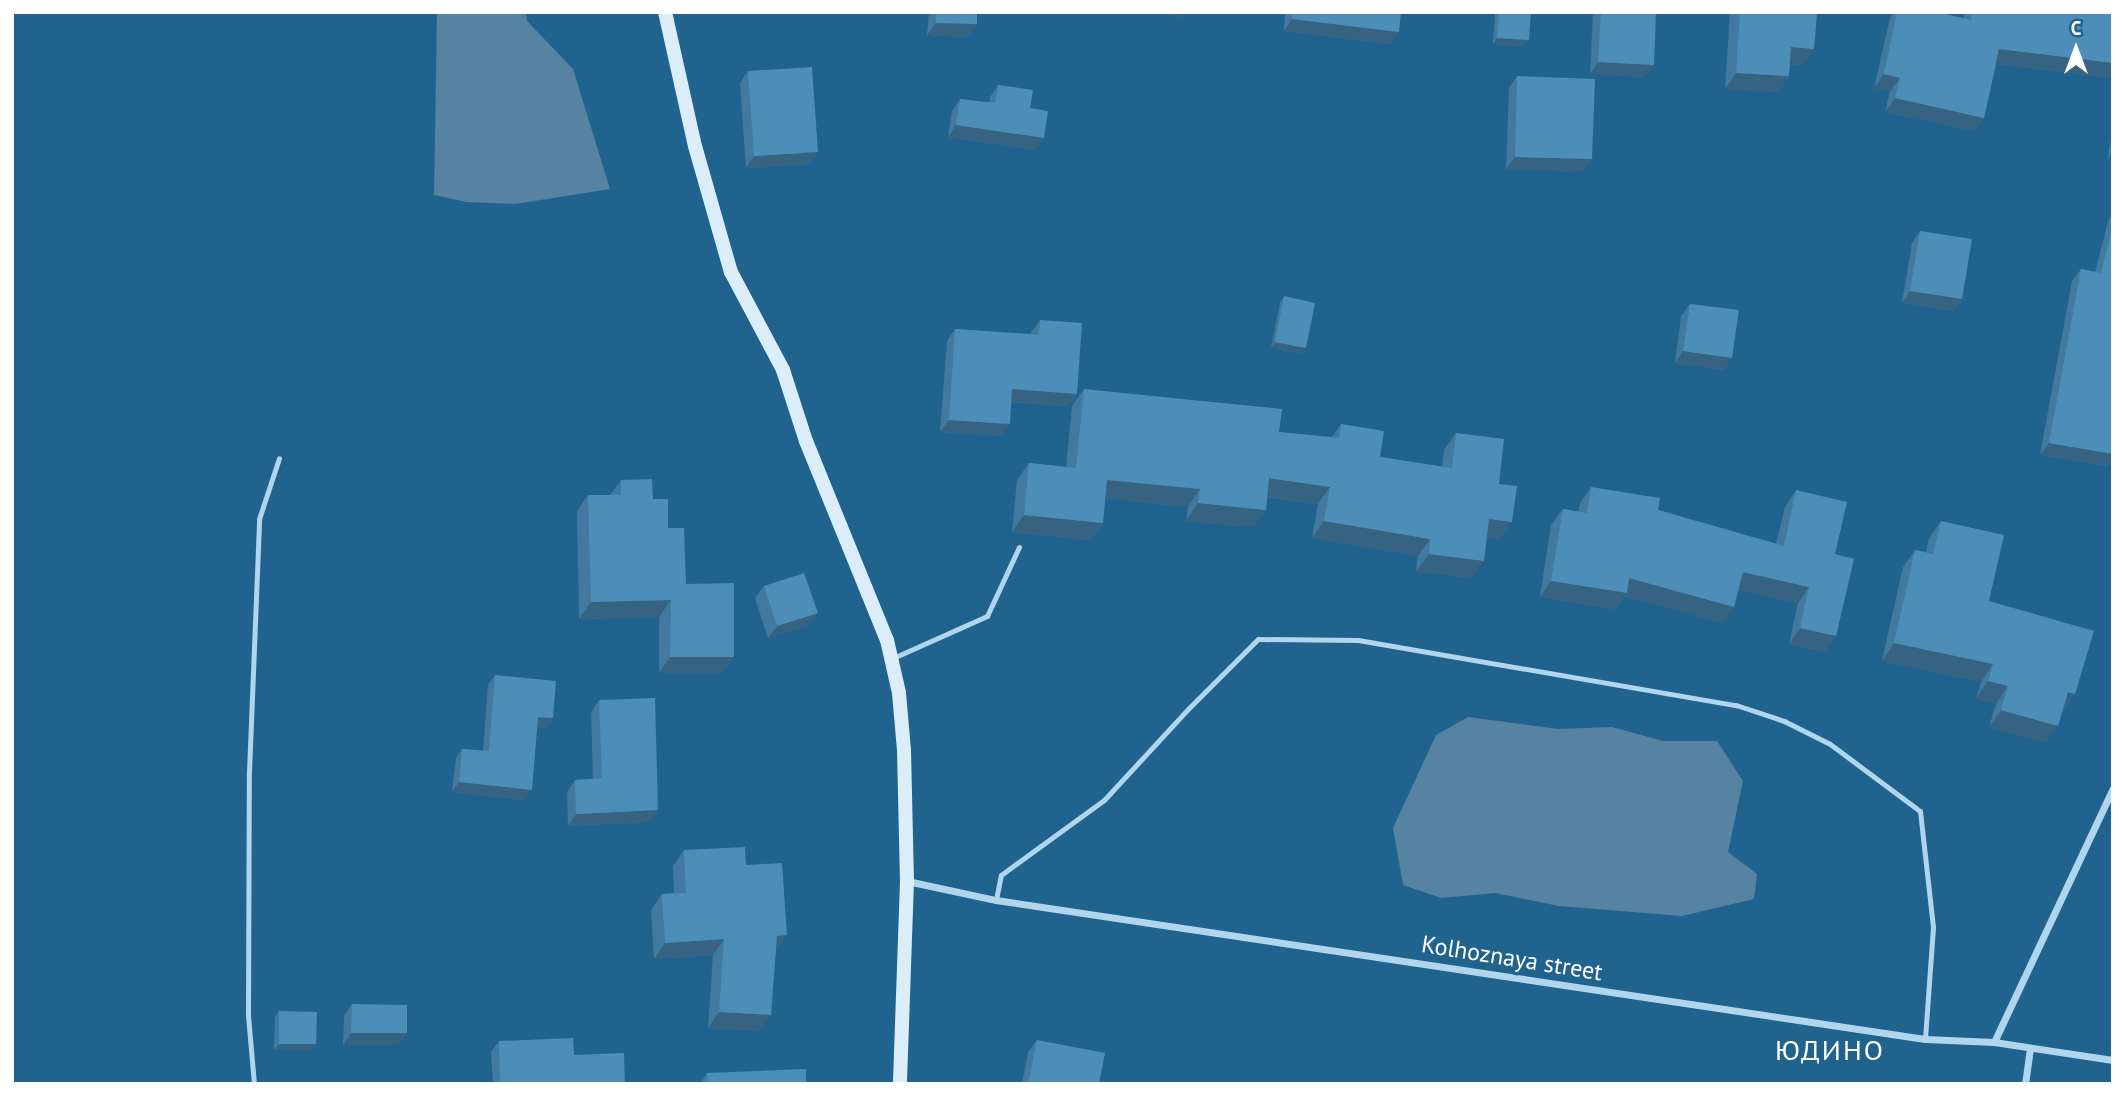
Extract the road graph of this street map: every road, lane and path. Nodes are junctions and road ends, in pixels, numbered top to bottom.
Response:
1 (665, 12) edge
2 (279, 458) dead end
3 (1020, 547) dead end
4 (891, 659) junction
5 (2113, 789) edge
6 (907, 881) junction
7 (996, 900) junction
8 (1925, 1039) junction
9 (1994, 1042) junction
10 (2030, 1049) junction
11 (2113, 1060) edge
12 (254, 1084) edge
13 (900, 1084) edge
14 (2025, 1084) edge

1 - 4 street
2 - 12 lane
3 - 4 lane
4 - 6 street
5 - 9 street
6 - 7 street, Kolhoznaya street
6 - 13 street
7 - 8 street, Kolhoznaya street
7 - 8 lane
8 - 9 street, Kolhoznaya street
9 - 10 street, Kolhoznaya street
10 - 11 street, Kolhoznaya street
10 - 14 street

